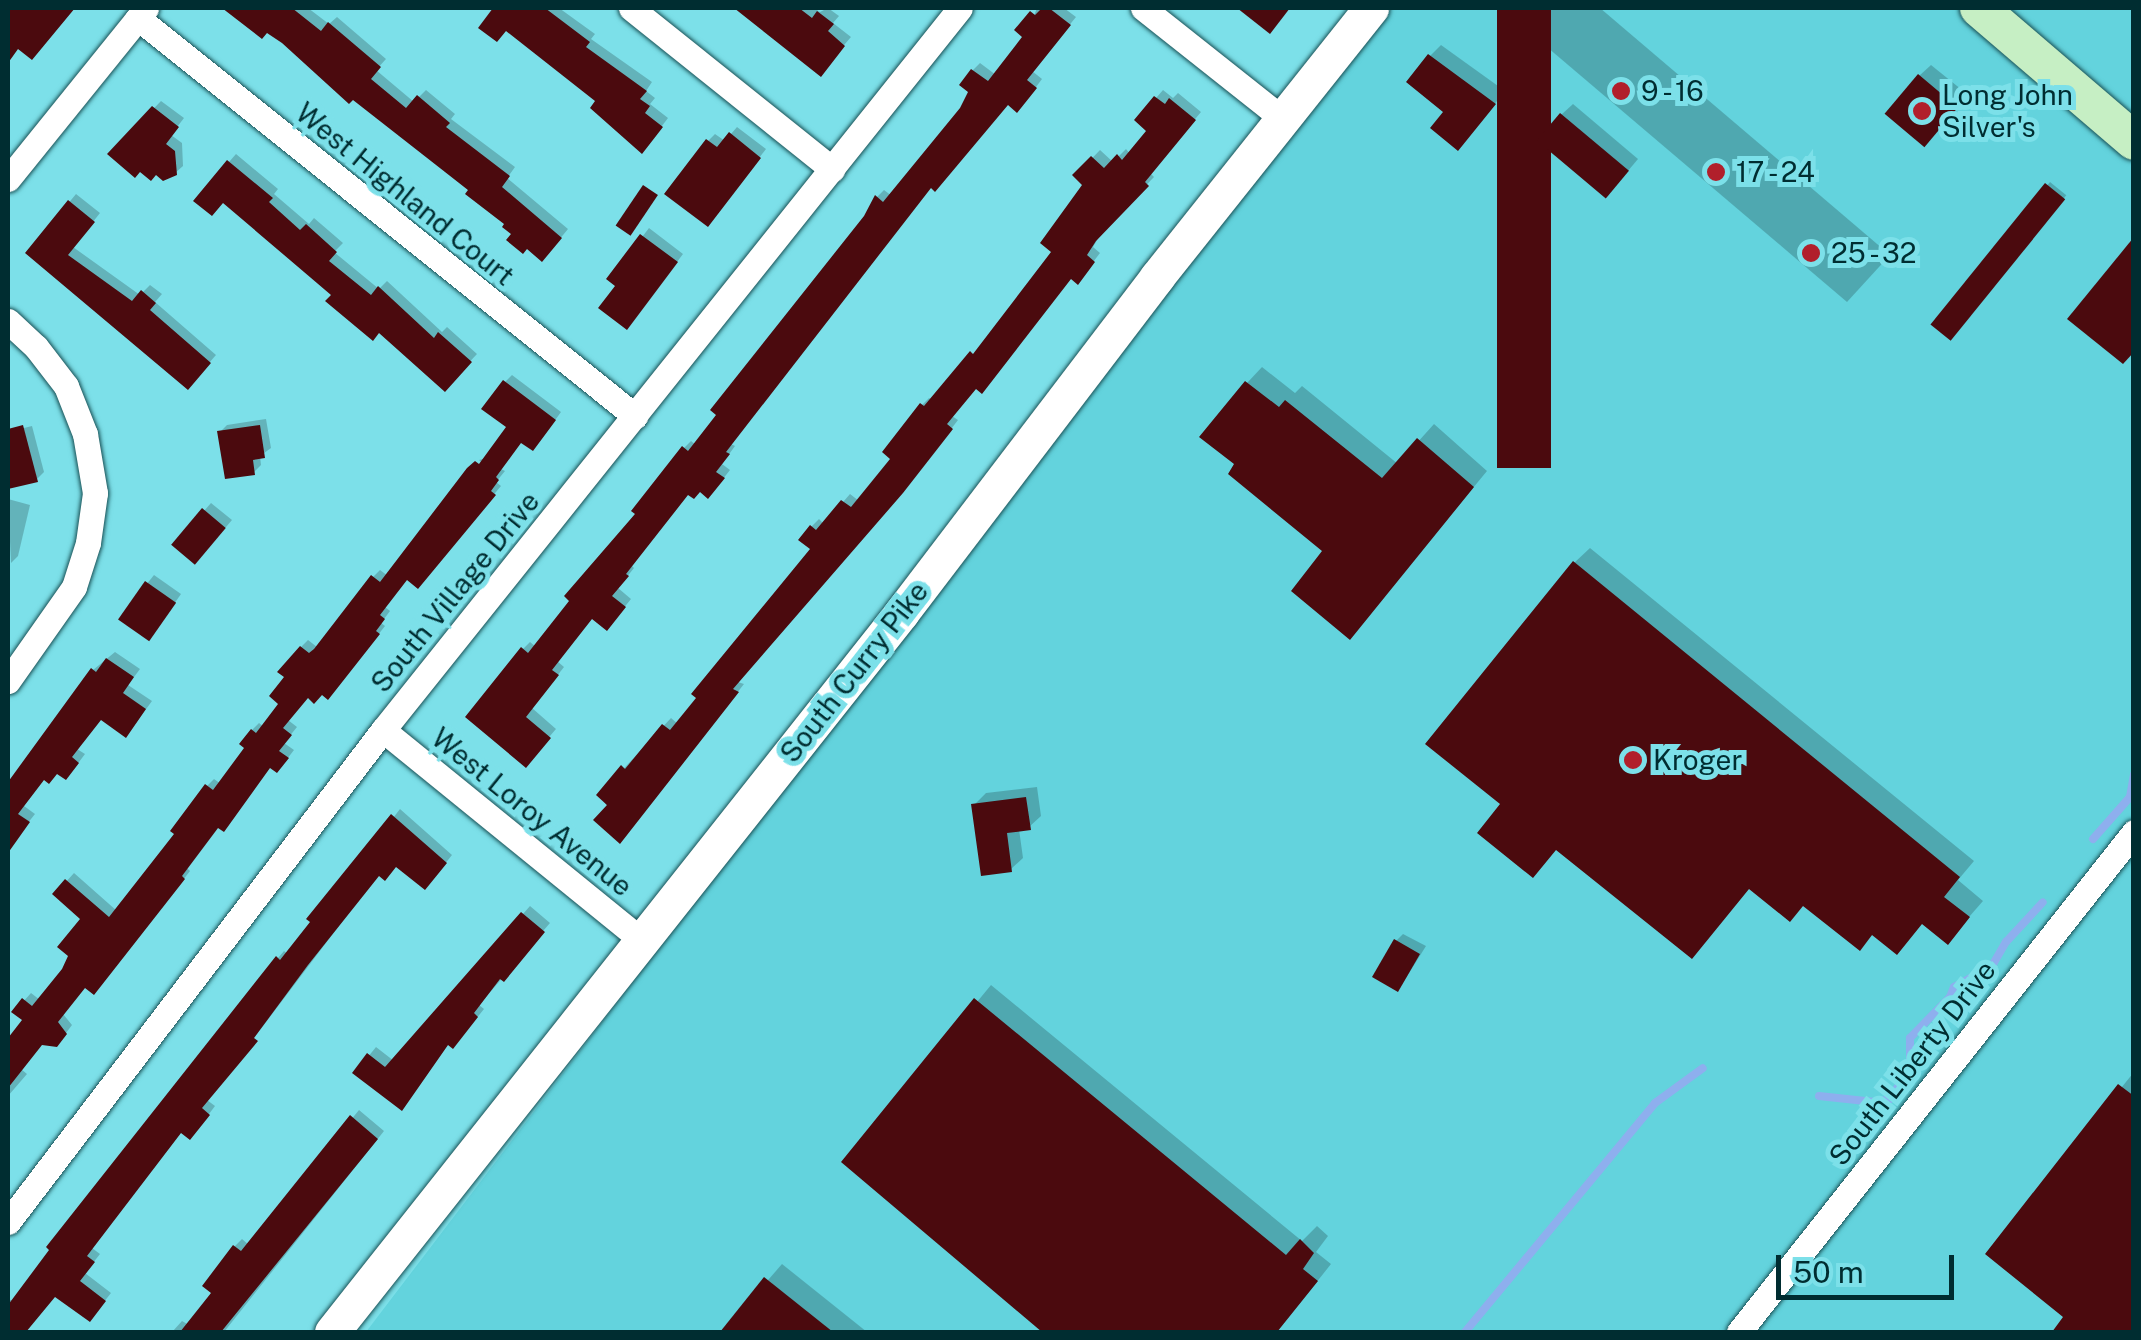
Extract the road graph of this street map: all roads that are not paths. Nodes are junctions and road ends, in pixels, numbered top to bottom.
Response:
1 (631, 8) edge
2 (960, 8) edge
3 (1143, 8) edge
4 (1371, 8) edge
5 (1979, 8) edge
6 (142, 13) edge
7 (1282, 118) junction
8 (2134, 141) edge
9 (832, 168) junction
10 (8, 179) edge
11 (8, 320) edge
12 (635, 416) junction
13 (8, 681) edge
14 (383, 730) junction
15 (2134, 832) edge
16 (644, 941) junction
17 (8, 1222) edge
18 (332, 1332) edge
19 (1739, 1332) edge

1 - 9 street
2 - 9 street, South Village Drive
3 - 7 street
4 - 7 main road, South Curry Pike
5 - 8 main road
6 - 10 street
6 - 12 street, West Highland Court
7 - 16 main road, South Curry Pike
9 - 12 street, South Village Drive
11 - 13 street
12 - 14 street, South Village Drive
14 - 16 street, West Loroy Avenue
14 - 17 street, South Village Drive
15 - 19 street, South Liberty Drive
16 - 18 main road, South Curry Pike

